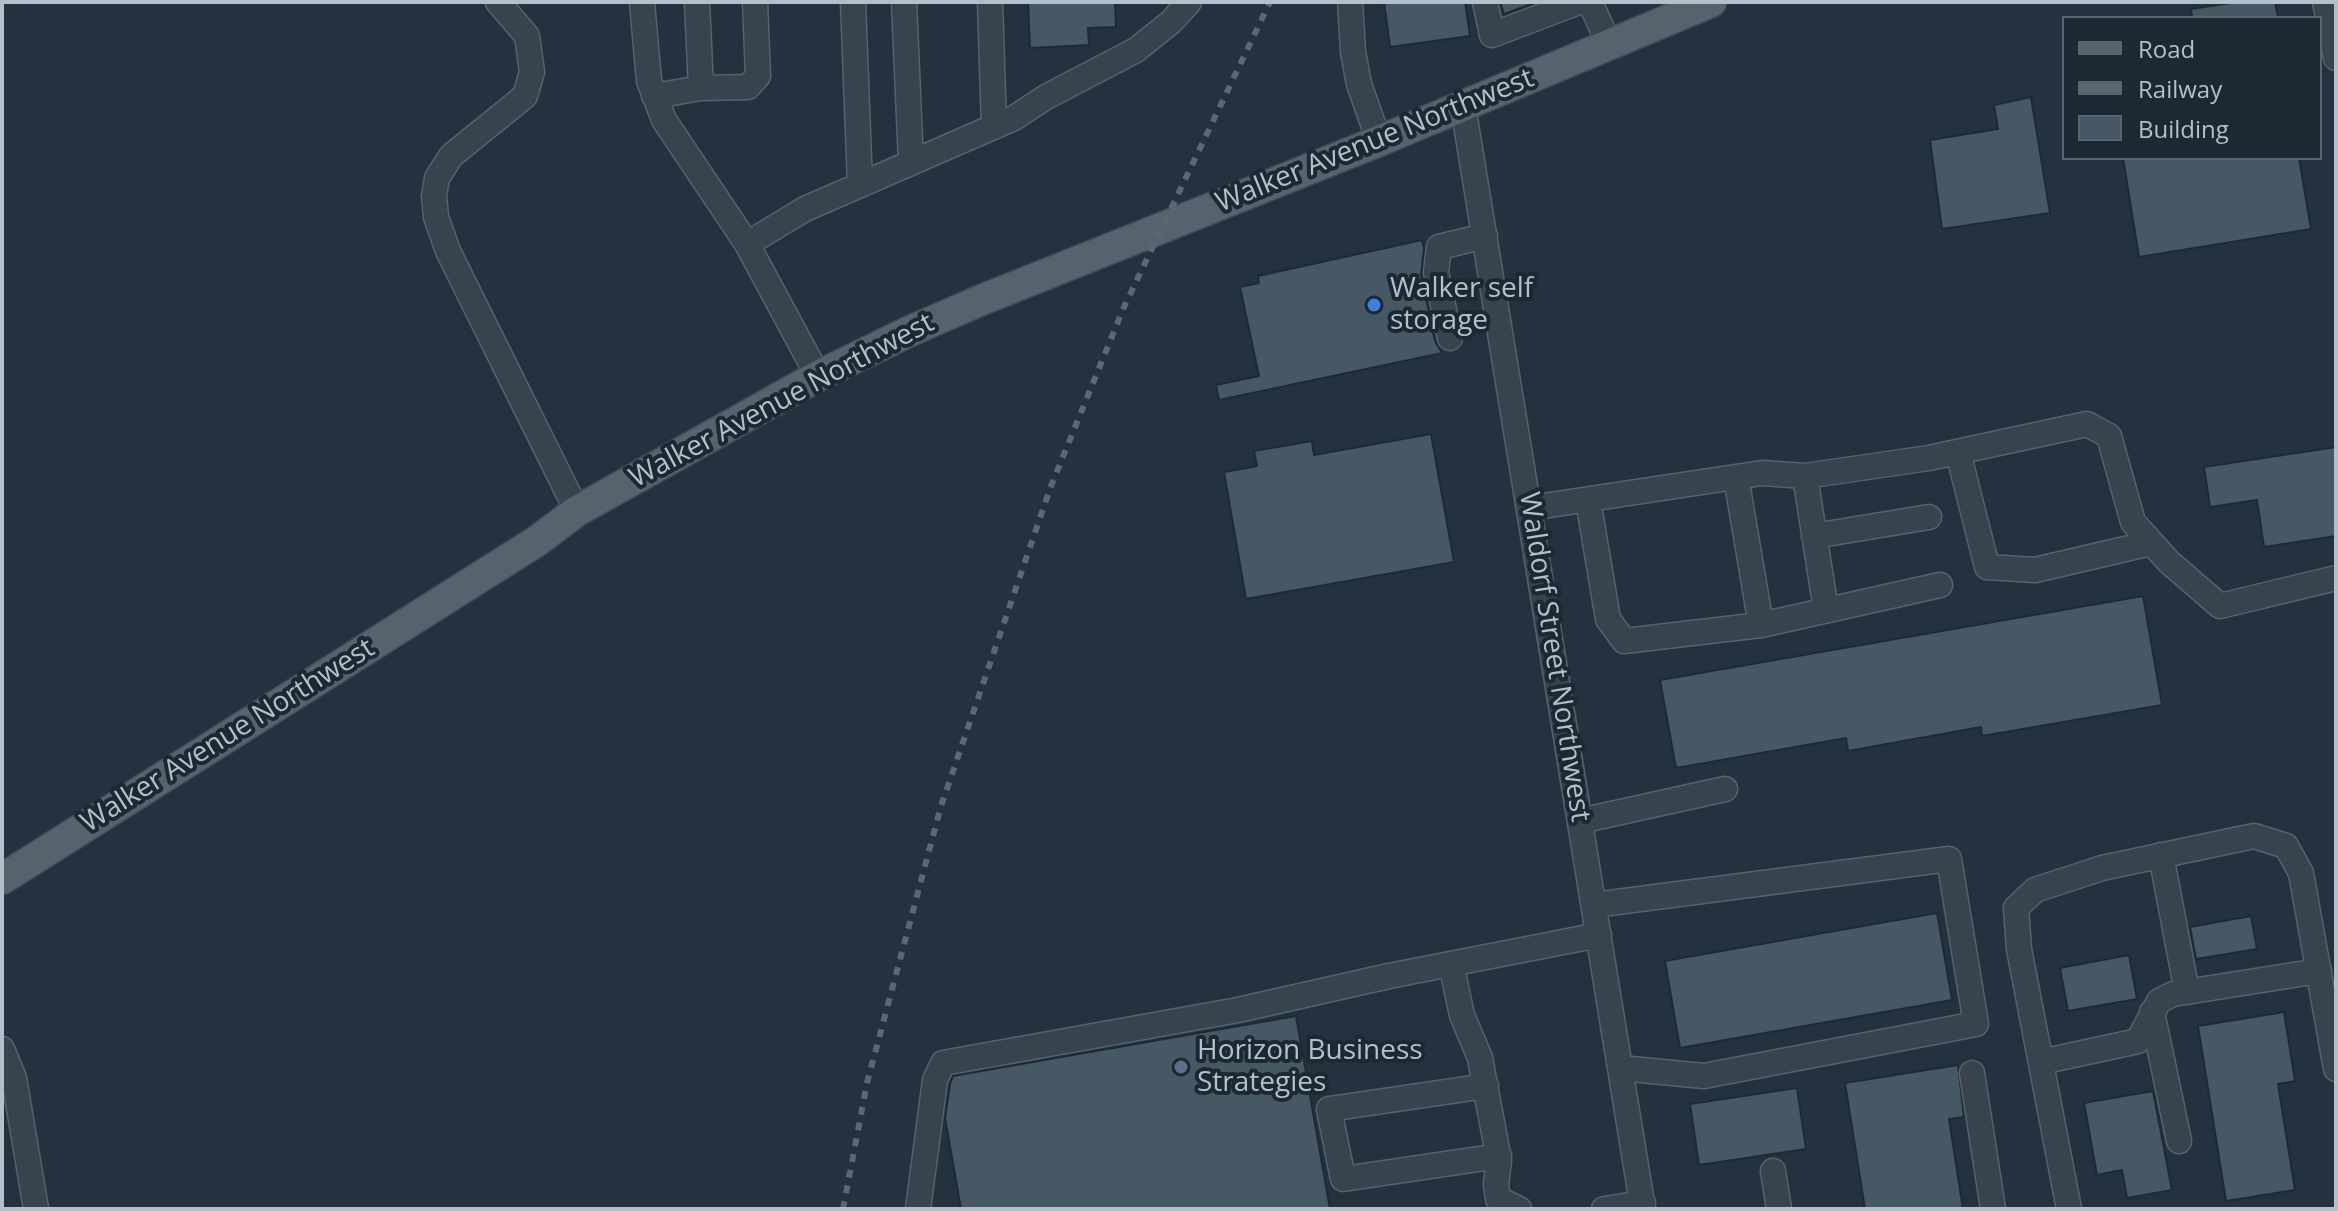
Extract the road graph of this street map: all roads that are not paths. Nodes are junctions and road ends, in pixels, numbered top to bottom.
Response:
1 (498, 2) edge
2 (642, 2) edge
3 (697, 2) edge
4 (755, 2) edge
5 (853, 2) edge
6 (904, 2) edge
7 (990, 2) edge
8 (1189, 2) edge
9 (1350, 2) edge
10 (1485, 2) edge
11 (1579, 2) edge
12 (1590, 2) edge
13 (1711, 2) edge
14 (2325, 2) edge
15 (1609, 44) junction
16 (2336, 58) edge
17 (701, 88) junction
18 (654, 96) junction
19 (1463, 106) junction
20 (994, 127) junction
21 (1379, 141) junction
22 (911, 163) junction
23 (860, 185) junction
24 (1485, 236) junction
25 (747, 244) junction
26 (1450, 338) dead end
27 (818, 376) junction
28 (1958, 452) junction
29 (1805, 476) junction
30 (1736, 477) junction
31 (1588, 500) junction
32 (1530, 508) junction
33 (577, 511) junction
34 (1929, 517) dead end
35 (1814, 536) junction
36 (2151, 543) junction
37 (2336, 578) edge
38 (1940, 585) dead end
39 (1826, 610) junction
40 (1761, 625) junction
41 (1725, 789) dead end
42 (1580, 821) junction
43 (2161, 855) junction
44 (2, 879) edge
45 (1594, 905) junction
46 (1599, 935) junction
47 (1451, 964) junction
48 (2319, 971) junction
49 (2187, 992) junction
50 (2152, 1010) junction
51 (2, 1049) edge
52 (2041, 1062) junction
53 (1620, 1068) junction
54 (2336, 1069) edge
55 (1972, 1073) dead end
56 (1486, 1086) junction
57 (2179, 1141) dead end
58 (1499, 1156) junction
59 (1773, 1171) dead end
60 (1643, 1206) edge
61 (36, 1209) edge
62 (918, 1209) edge
63 (1519, 1209) edge
64 (1604, 1209) edge
65 (1779, 1209) edge
66 (1993, 1209) edge
67 (2069, 1209) edge

1 - 33 street
2 - 18 street
3 - 17 street
4 - 17 street
5 - 23 street
6 - 22 street
7 - 20 street
8 - 20 street
9 - 21 street
10 - 11 street
12 - 15 street
13 - 15 main road, Walker Avenue Northwest
14 - 16 street
15 - 19 main road, Walker Avenue Northwest
17 - 18 street
18 - 25 street
19 - 21 main road, Walker Avenue Northwest
19 - 24 street, Waldorf Street Northwest
20 - 22 street
21 - 27 main road, Walker Avenue Northwest
22 - 23 street
23 - 25 street
24 - 26 street
24 - 32 street, Waldorf Street Northwest
25 - 27 street
27 - 33 main road, Walker Avenue Northwest
28 - 29 street
28 - 36 street
28 - 36 street
29 - 30 street
29 - 35 street
30 - 31 street
30 - 40 street
31 - 32 street
31 - 40 street
32 - 42 street, Waldorf Street Northwest
33 - 44 main road, Walker Avenue Northwest
34 - 35 street
35 - 39 street
36 - 37 street
38 - 39 street
39 - 40 street
41 - 42 street
42 - 45 street, Waldorf Street Northwest
43 - 48 street
43 - 49 street
43 - 52 street
45 - 46 street, Waldorf Street Northwest
45 - 53 street
46 - 47 street
46 - 53 street, Waldorf Street Northwest
47 - 56 street
47 - 62 street
48 - 49 street
48 - 54 street
49 - 50 street
50 - 52 street
50 - 57 street
51 - 61 street
52 - 67 street
53 - 60 street, Waldorf Street Northwest
55 - 66 street
56 - 58 street
56 - 58 street
58 - 63 street
59 - 65 street
60 - 64 street

